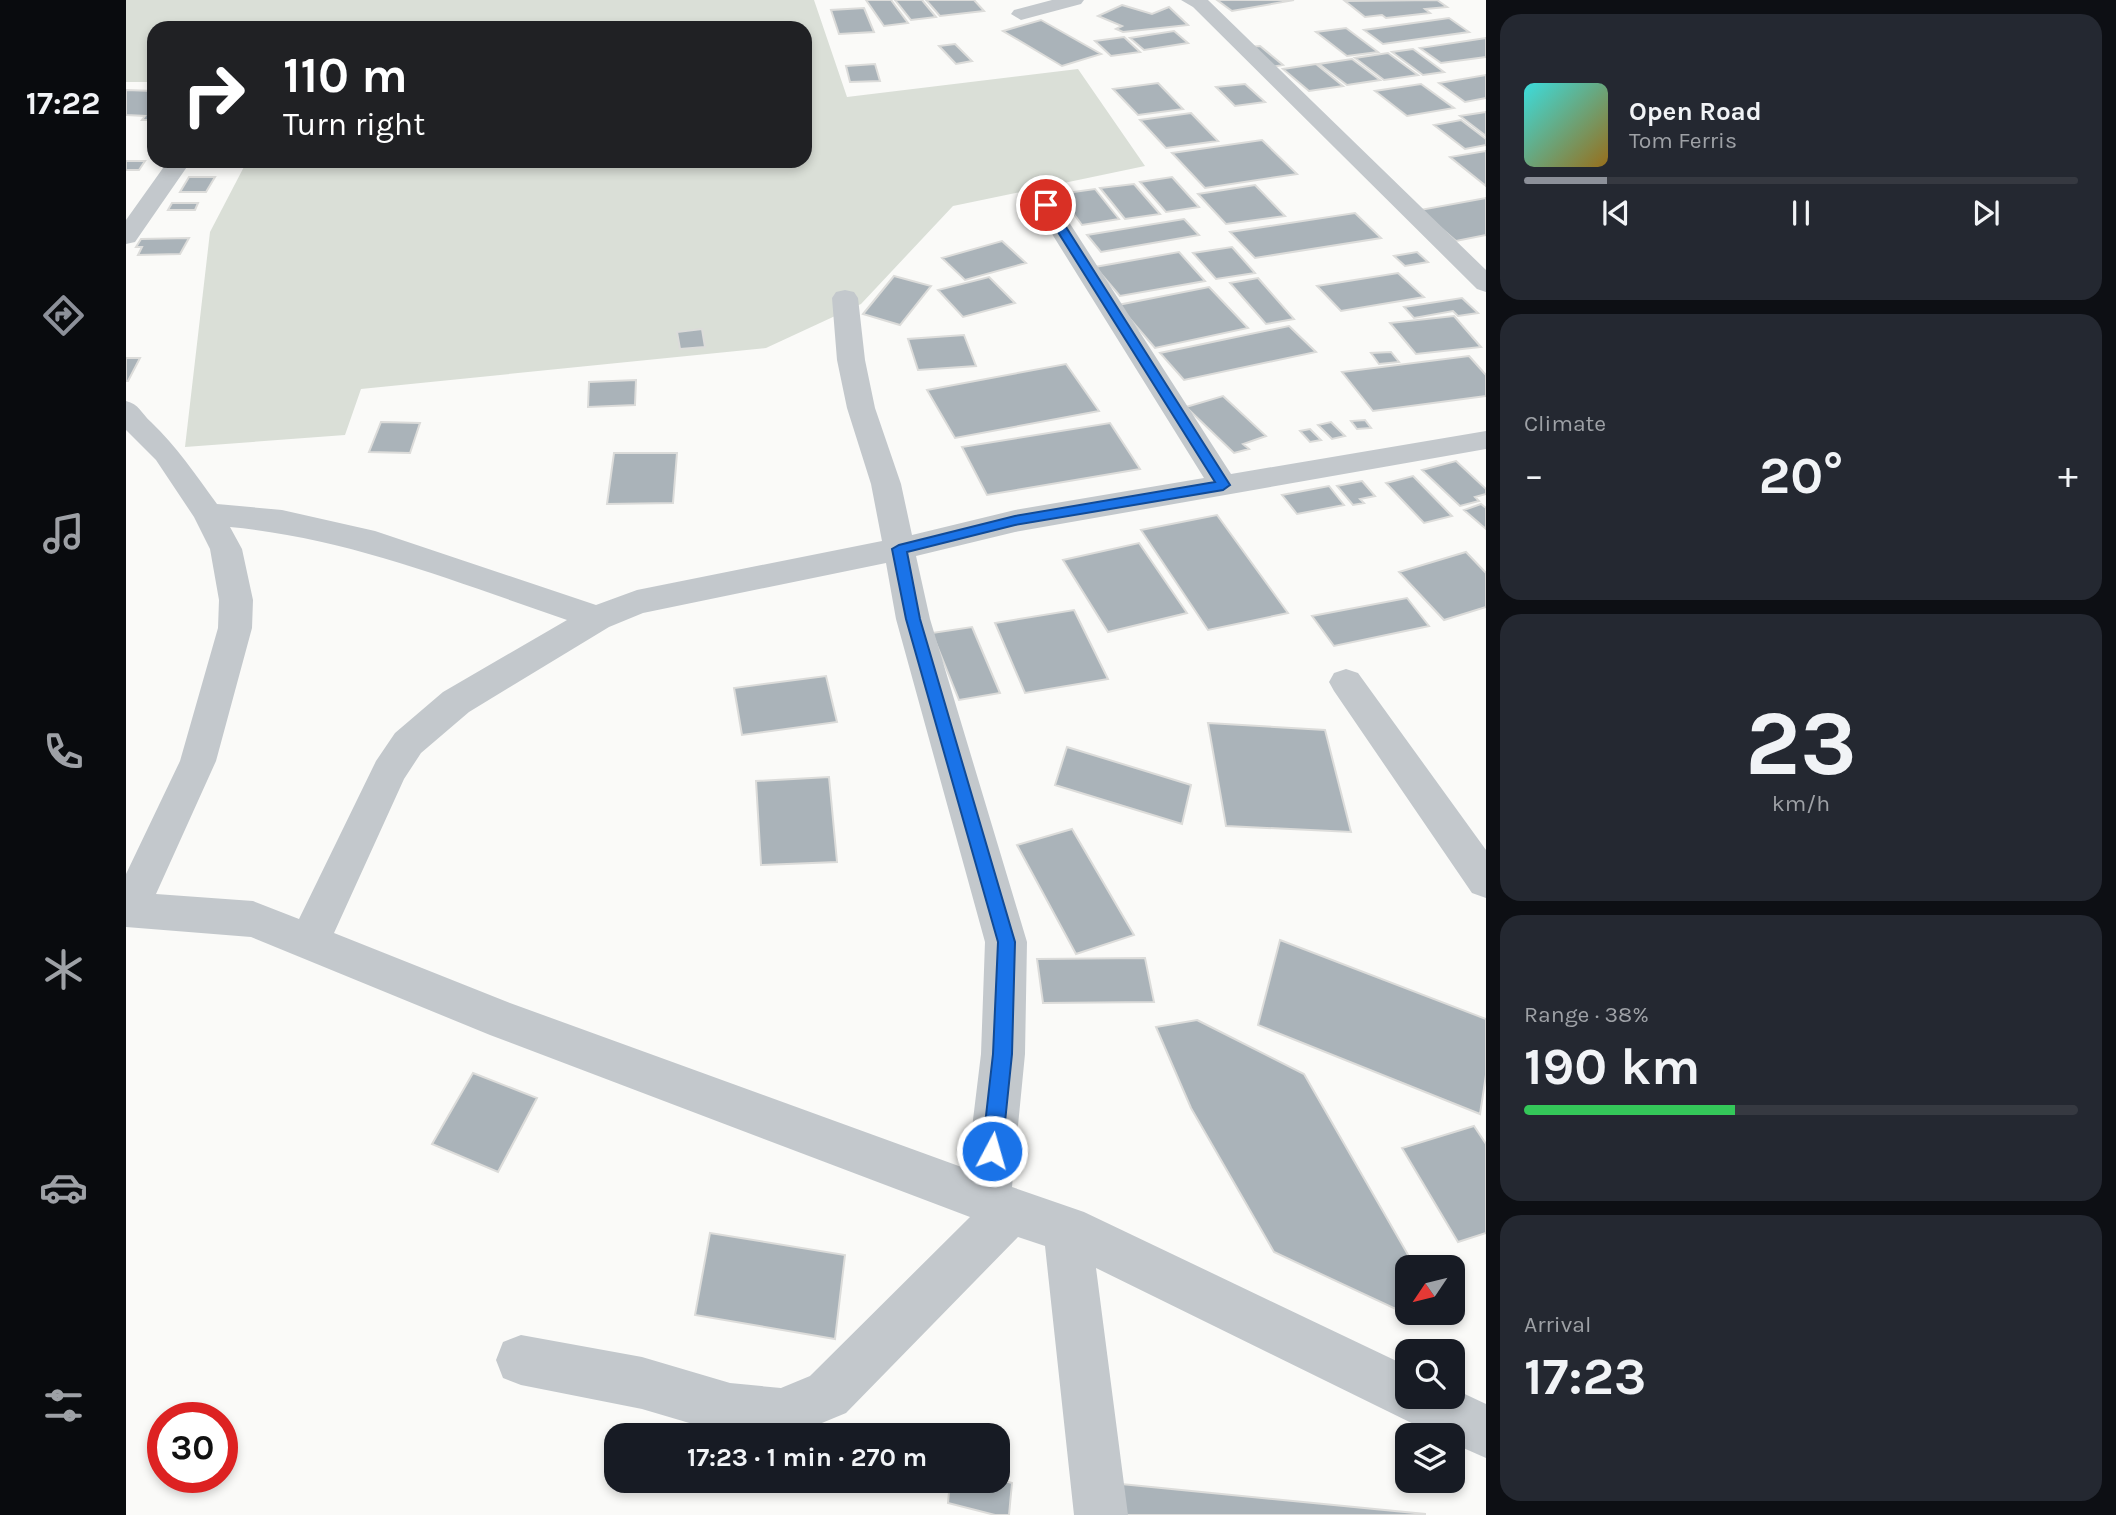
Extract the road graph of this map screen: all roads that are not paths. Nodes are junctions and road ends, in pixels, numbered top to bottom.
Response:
1 (1074, 0) edge
2 (1191, 0) edge
3 (1021, 14) dead end
4 (175, 168) edge
5 (1046, 205) dead end
6 (126, 237) edge
7 (1486, 284) edge
8 (845, 298) dead end
9 (126, 410) edge
10 (1486, 440) edge
11 (1223, 485) junction
12 (208, 514) junction
13 (899, 549) junction
14 (597, 618) junction
15 (1346, 682) dead end
16 (1486, 881) edge
17 (128, 909) edge
18 (309, 942) junction
19 (999, 1205) junction
20 (1067, 1229) junction
21 (520, 1360) dead end
22 (1395, 1387) edge
23 (1439, 1409) edge
24 (1486, 1432) edge
25 (1101, 1515) edge

1 - 3 street
2 - 7 street
4 - 6 street
5 - 11 street
8 - 13 street
9 - 12 street
10 - 11 street
11 - 13 street
12 - 14 street
12 - 17 street
13 - 14 street
13 - 19 street
14 - 18 street
15 - 16 street
17 - 18 street
18 - 19 street
19 - 20 street
19 - 21 street
20 - 22 street
20 - 25 street
23 - 24 street

